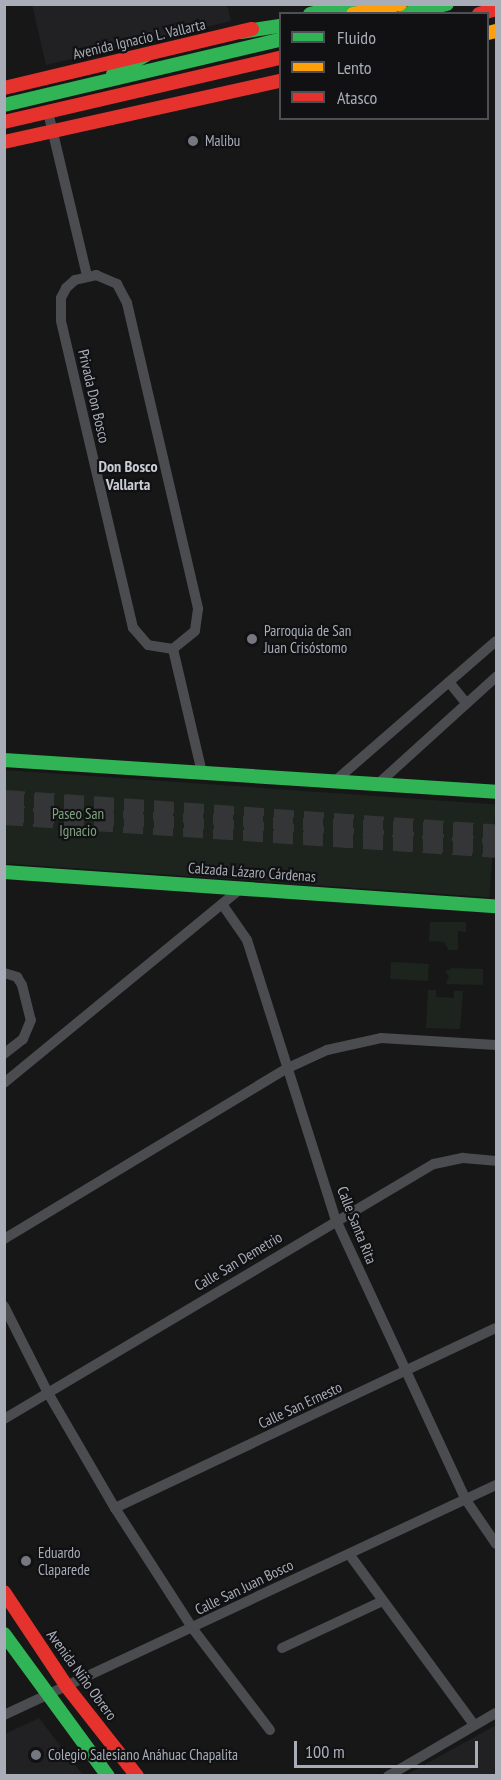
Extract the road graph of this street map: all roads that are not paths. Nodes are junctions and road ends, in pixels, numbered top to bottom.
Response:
1 (350, 4) edge
2 (400, 4) edge
3 (447, 4) edge
4 (318, 12) edge
5 (362, 12) edge
6 (413, 12) edge
7 (279, 20) edge
8 (279, 26) edge
9 (241, 32) junction
10 (279, 40) edge
11 (146, 55) junction
12 (279, 58) edge
13 (279, 81) edge
14 (98, 83) junction
15 (4, 88) edge
16 (4, 105) edge
17 (48, 112) junction
18 (4, 122) edge
19 (53, 131) junction
20 (4, 142) edge
21 (87, 276) junction
22 (496, 640) edge
23 (173, 648) junction
24 (496, 677) edge
25 (449, 682) junction
26 (465, 702) junction
27 (4, 760) edge
28 (202, 773) junction
29 (335, 781) junction
30 (379, 783) junction
31 (496, 792) edge
32 (4, 872) edge
33 (241, 888) junction
34 (222, 904) junction
35 (496, 906) edge
36 (4, 973) edge
37 (496, 1045) edge
38 (4, 1054) edge
39 (288, 1068) junction
40 (4, 1083) edge
41 (496, 1161) edge
42 (336, 1220) junction
43 (4, 1239) edge
44 (4, 1306) edge
45 (496, 1328) edge
46 (406, 1371) junction
47 (48, 1393) junction
48 (4, 1419) edge
49 (496, 1485) edge
50 (466, 1500) junction
51 (115, 1508) junction
52 (496, 1544) edge
53 (349, 1554) junction
54 (4, 1592) edge
55 (383, 1601) junction
56 (193, 1629) junction
57 (4, 1634) edge
58 (282, 1648) dead end
59 (67, 1686) junction
60 (46, 1696) junction
61 (496, 1713) edge
62 (4, 1716) edge
63 (474, 1725) junction
64 (270, 1730) dead end
65 (108, 1776) edge
66 (137, 1776) edge
67 (388, 1776) edge

1 - 4 main road
2 - 5 main road
3 - 6 main road
7 - 9 main road, Avenida Ignacio L. Vallarta
8 - 9 main road
9 - 11 main road, Avenida Ignacio L. Vallarta
10 - 14 main road
11 - 14 main road
11 - 15 main road, Avenida Ignacio L. Vallarta
12 - 17 main road
13 - 19 main road
14 - 16 main road
17 - 18 main road
17 - 19 street
19 - 20 main road
19 - 21 street
21 - 23 street
21 - 23 street, Privada Don Bosco
22 - 25 street
23 - 28 street
24 - 26 street
25 - 26 street
25 - 29 street
26 - 30 street
27 - 28 main road
28 - 29 main road
29 - 30 main road
30 - 31 main road
32 - 33 main road, Calzada Lázaro Cárdenas
33 - 34 street
33 - 35 main road, Calzada Lázaro Cárdenas
34 - 39 street, Calle Santa Rita
34 - 40 street
36 - 38 street
37 - 39 street
39 - 42 street, Calle Santa Rita
39 - 43 street
41 - 42 street, Calle San Demetrio
42 - 46 street, Calle Santa Rita
42 - 47 street, Calle San Demetrio
44 - 47 street
45 - 46 street, Calle San Ernesto
46 - 50 street, Calle Santa Rita
46 - 51 street, Calle San Ernesto
47 - 48 street, Calle San Demetrio
47 - 51 street
49 - 50 street, Calle San Juan Bosco
50 - 52 street, Calle Santa Rita
50 - 53 street, Calle San Juan Bosco
51 - 56 street
53 - 55 street
53 - 56 street, Calle San Juan Bosco
54 - 59 main road, Avenida Niño Obrero
55 - 58 street
55 - 63 street
56 - 59 street, Calle San Juan Bosco
56 - 64 street
57 - 60 main road
59 - 60 street, Calle San Juan Bosco
59 - 66 main road, Avenida Niño Obrero
60 - 62 street, Calle San Juan Bosco
60 - 65 main road
61 - 63 street
63 - 67 street

